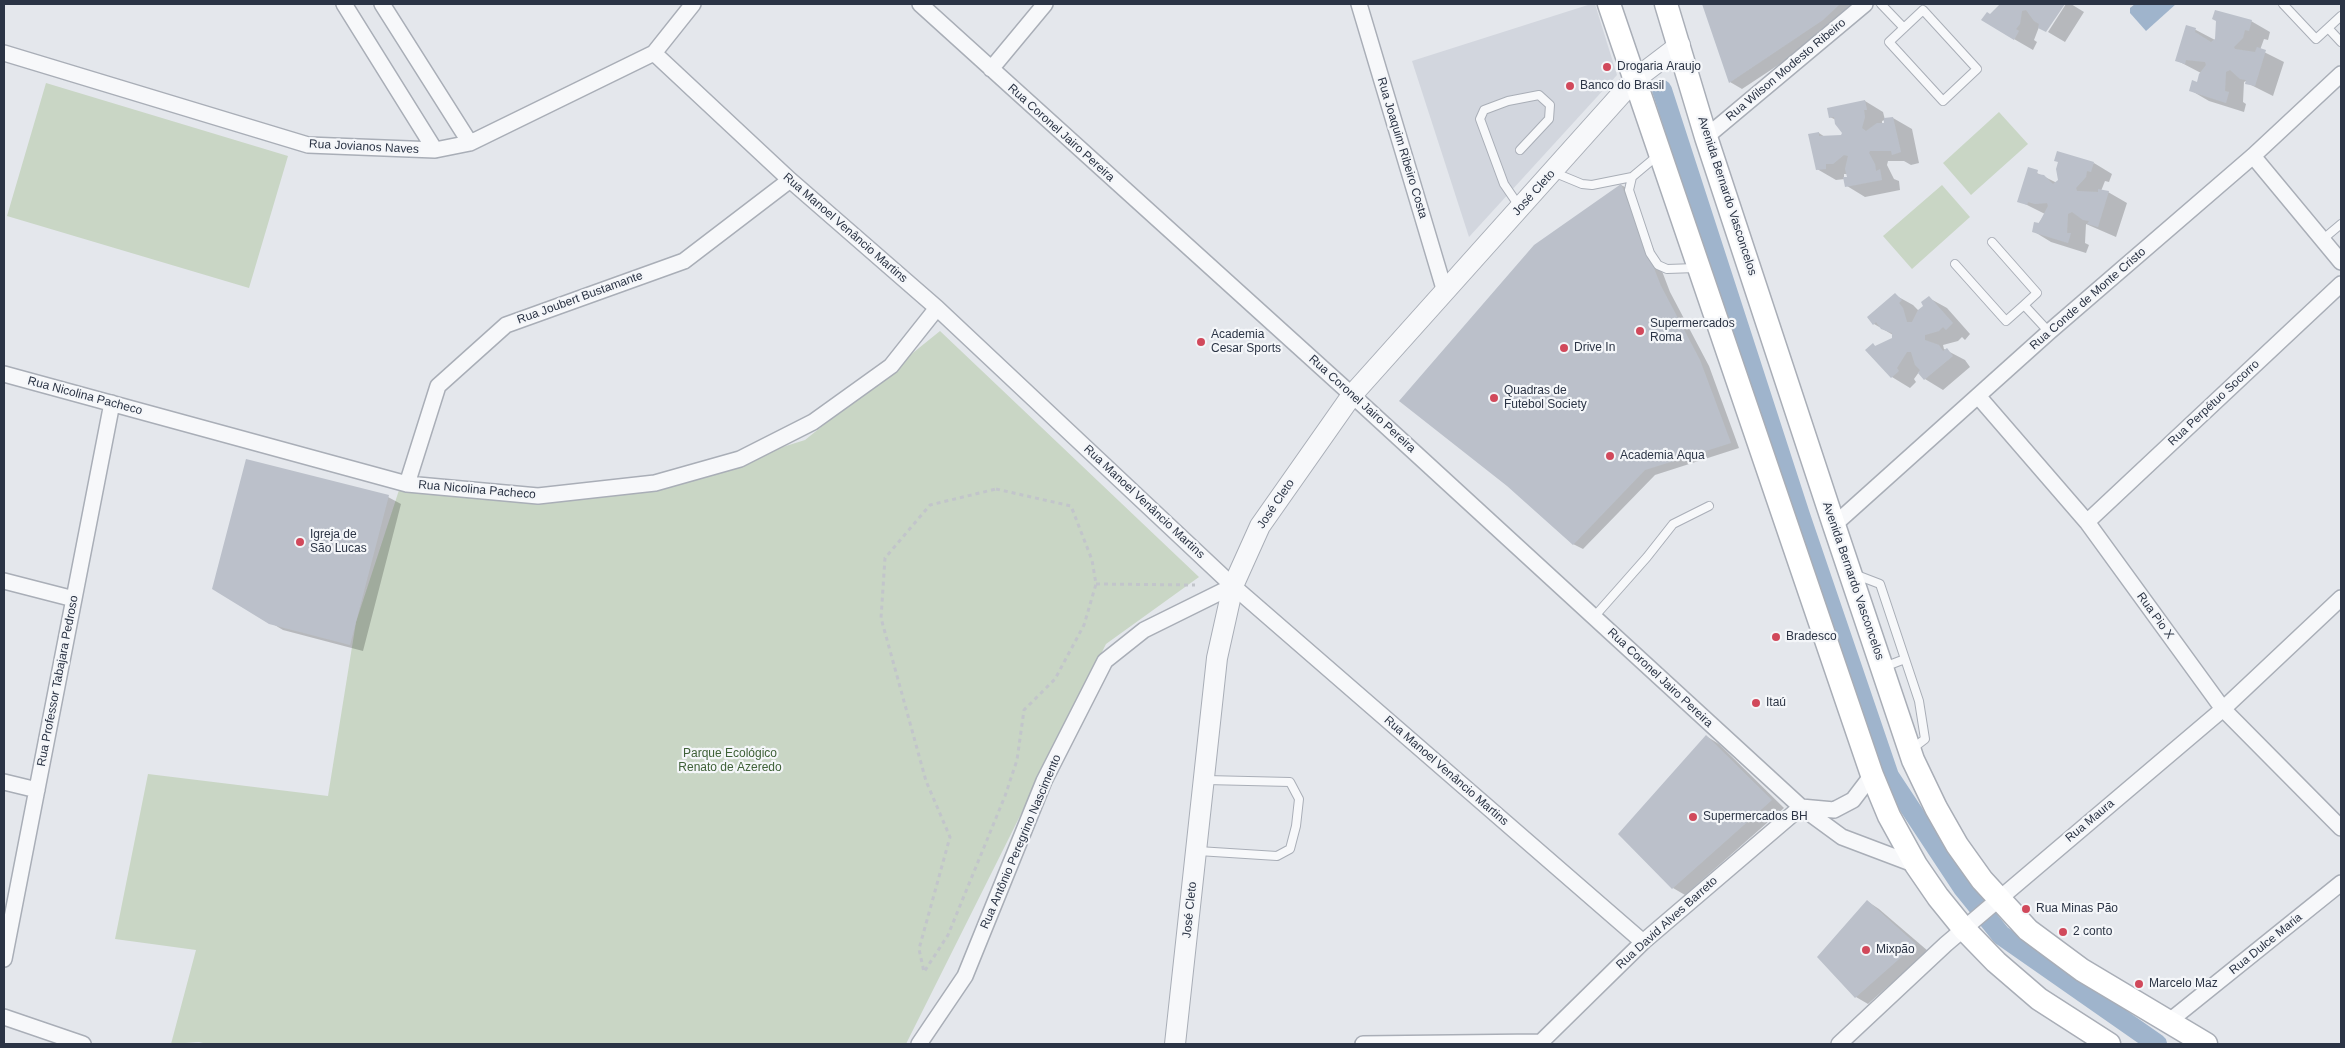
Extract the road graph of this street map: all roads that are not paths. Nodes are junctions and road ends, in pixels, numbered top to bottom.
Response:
1 (344, 4) edge
2 (693, 4) edge
3 (920, 4) edge
4 (1045, 4) edge
5 (1359, 4) edge
6 (1608, 4) edge
7 (1666, 4) edge
8 (1865, 4) edge
9 (1881, 4) edge
10 (2283, 4) edge
11 (390, 8) edge
12 (2341, 16) edge
13 (1904, 28) junction
14 (2328, 28) junction
15 (2341, 42) edge
16 (1680, 45) junction
17 (4, 53) edge
18 (654, 53) junction
19 (991, 69) junction
20 (2341, 74) edge
21 (1634, 80) junction
22 (1706, 137) junction
23 (470, 143) junction
24 (435, 150) junction
25 (1520, 150) dead end
26 (1659, 154) junction
27 (2253, 156) junction
28 (1553, 172) junction
29 (1632, 177) junction
30 (790, 180) junction
31 (1520, 208) junction
32 (2341, 224) edge
33 (2322, 240) junction
34 (1992, 242) dead end
35 (2341, 262) edge
36 (1955, 264) dead end
37 (1698, 268) junction
38 (2341, 284) edge
39 (1445, 292) junction
40 (2024, 305) junction
41 (937, 308) junction
42 (2049, 332) junction
43 (4, 374) edge
44 (1352, 395) junction
45 (1978, 396) junction
46 (112, 403) junction
47 (406, 484) junction
48 (1709, 506) dead end
49 (2087, 522) junction
50 (1834, 525) junction
51 (1850, 573) junction
52 (4, 581) edge
53 (1232, 586) junction
54 (2341, 598) edge
55 (74, 599) junction
56 (1594, 617) junction
57 (1905, 659) junction
58 (1882, 668) junction
59 (2223, 709) junction
60 (1910, 750) junction
61 (1872, 775) junction
62 (1203, 780) junction
63 (4, 782) edge
64 (37, 790) junction
65 (1801, 807) junction
66 (2341, 828) edge
67 (1196, 850) junction
68 (1916, 866) junction
69 (2341, 884) edge
70 (1999, 900) junction
71 (1964, 929) junction
72 (1643, 942) junction
73 (4, 959) edge
74 (4, 1017) edge
75 (2167, 1023) junction
76 (1539, 1043) edge
77 (83, 1044) edge
78 (919, 1044) edge
79 (1175, 1044) edge
80 (1363, 1044) edge
81 (1839, 1044) edge
82 (2109, 1044) edge
83 (2206, 1044) edge

1 - 24 street
2 - 18 street, Rua Jovianos Naves
3 - 19 street, Rua Coronel Jairo Pereira
4 - 19 street
5 - 39 street, Rua Joaquim Ribeiro Costa
6 - 21 main road
7 - 16 main road, Avenida Bernardo Vasconcelos
8 - 22 street, Rua Wilson Modesto Ribeiro
9 - 13 lane
10 - 14 lane
11 - 23 street
12 - 14 lane
13 - 13 lane
14 - 15 lane
16 - 21 street, José Cleto
16 - 22 main road, Avenida Bernardo Vasconcelos
17 - 24 street, Rua Jovianos Naves
18 - 23 street, Rua Jovianos Naves
18 - 30 street, Rua Manoel Venâncio Martins
19 - 44 street, Rua Coronel Jairo Pereira
20 - 27 street, Rua Conde de Monte Cristo
21 - 26 main road
21 - 28 street, José Cleto
22 - 50 main road, Avenida Bernardo Vasconcelos
23 - 24 street, Rua Jovianos Naves
25 - 31 lane
26 - 29 lane
26 - 37 main road
27 - 33 street
27 - 42 street, Rua Conde de Monte Cristo
28 - 29 lane
28 - 31 street, José Cleto
29 - 37 lane
30 - 41 street, Rua Manoel Venâncio Martins
30 - 47 street, Rua Joubert Bustamante
31 - 39 street, José Cleto
32 - 33 lane
33 - 35 street
34 - 40 lane
36 - 40 lane
37 - 61 main road
38 - 49 street, Rua Perpétuo Socorro
39 - 44 street, José Cleto
40 - 42 lane
41 - 47 street, Rua Nicolina Pacheco
41 - 53 street, Rua Manoel Venâncio Martins
42 - 45 street, Rua Conde de Monte Cristo
43 - 46 street, Rua Nicolina Pacheco
44 - 53 street, José Cleto
44 - 56 street, Rua Coronel Jairo Pereira
45 - 49 street, Rua Pio X
45 - 50 street, Rua Conde de Monte Cristo
46 - 47 street, Rua Nicolina Pacheco
46 - 55 street, Rua Professor Tabajara Pedroso
48 - 56 lane
49 - 59 street, Rua Pio X
50 - 51 main road, Avenida Bernardo Vasconcelos
51 - 57 lane
51 - 58 main road, Avenida Bernardo Vasconcelos
52 - 55 street
53 - 62 street, José Cleto
53 - 72 street, Rua Manoel Venâncio Martins
53 - 78 street, Rua Antônio Peregrino Nascimento
54 - 59 street, Rua Maura
55 - 64 street, Rua Professor Tabajara Pedroso
56 - 65 street, Rua Coronel Jairo Pereira
57 - 58 lane
57 - 60 lane
58 - 60 main road, Avenida Bernardo Vasconcelos
59 - 66 street, Rua Pio X
59 - 70 street, Rua Maura
60 - 70 main road, Avenida Bernardo Vasconcelos
61 - 65 street
61 - 68 main road
62 - 67 street, José Cleto
62 - 67 lane
63 - 64 street
64 - 73 street, Rua Professor Tabajara Pedroso
65 - 68 street, Rua Coronel Jairo Pereira
65 - 72 street, Rua David Alves Barreto
67 - 79 street, José Cleto
68 - 71 main road
69 - 75 street, Rua Dulce Maria
70 - 71 street, Rua Maura
70 - 75 main road, Avenida Bernardo Vasconcelos
71 - 81 street, Rua Maura
71 - 82 main road
72 - 76 street, Rua David Alves Barreto
74 - 77 street
75 - 83 main road, Avenida Bernardo Vasconcelos
76 - 80 street

